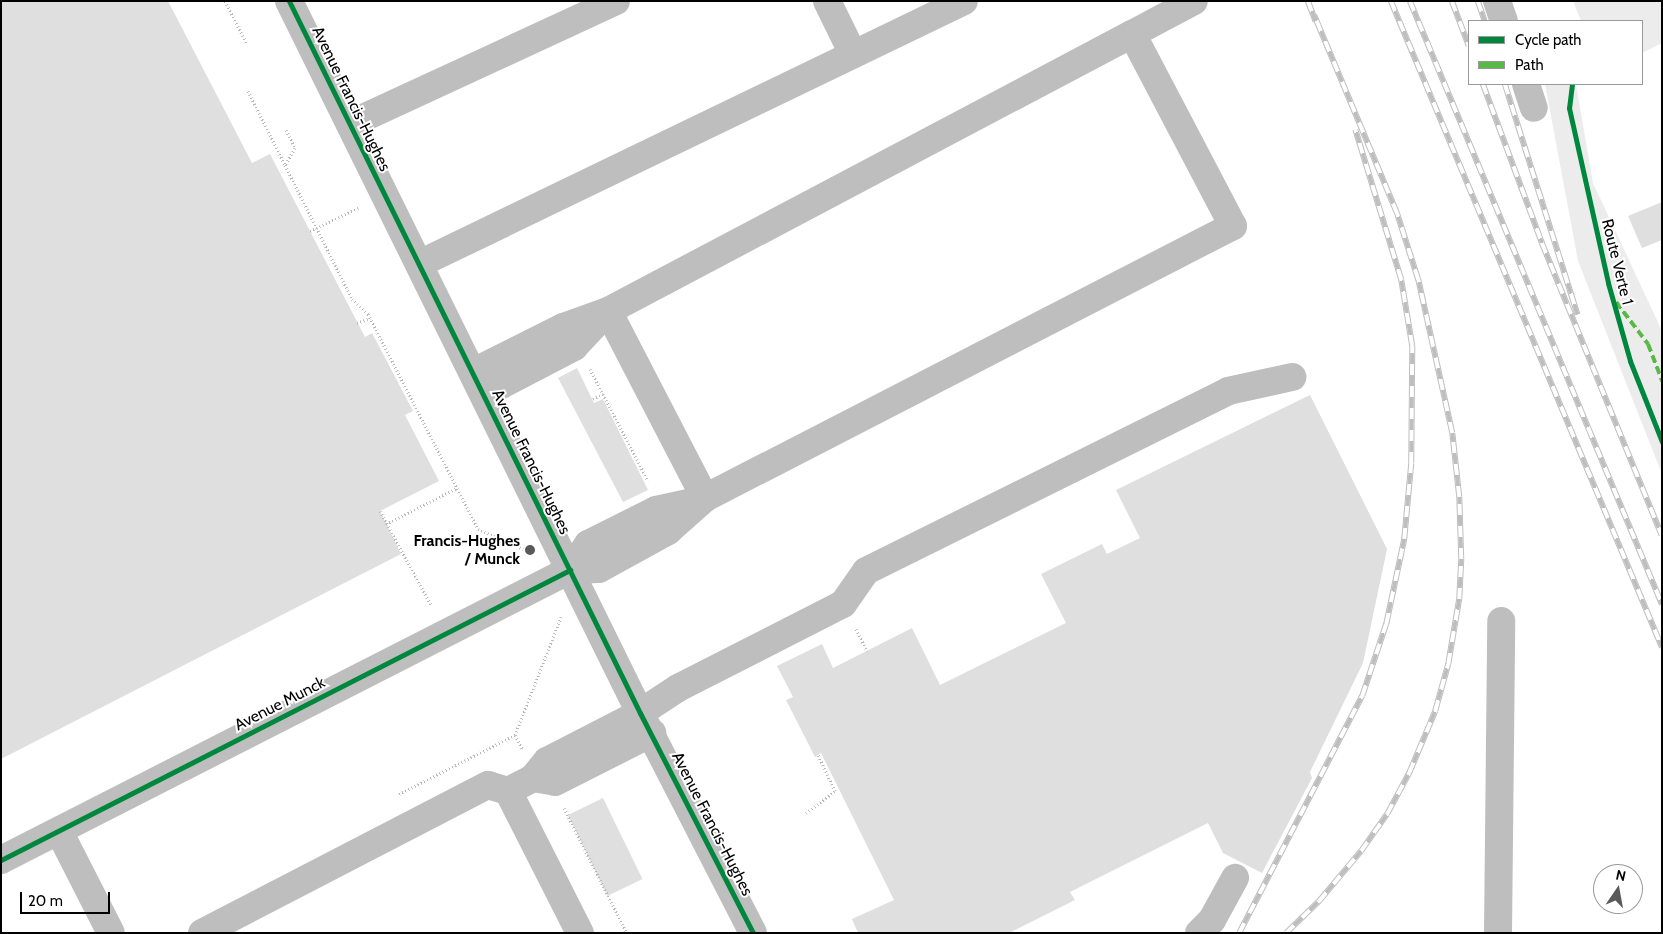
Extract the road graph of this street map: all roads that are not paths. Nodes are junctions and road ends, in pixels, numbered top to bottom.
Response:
1 (289, 1) edge
2 (616, 1) edge
3 (827, 1) edge
4 (964, 1) edge
5 (1194, 1) edge
6 (1497, 1) edge
7 (1504, 20) edge
8 (1132, 34) junction
9 (853, 54) junction
10 (350, 124) junction
11 (419, 264) junction
12 (608, 311) junction
13 (1292, 377) dead end
14 (478, 383) junction
15 (706, 498) junction
16 (570, 570) junction
17 (1501, 621) dead end
18 (646, 723) junction
19 (508, 791) junction
20 (58, 830) junction
21 (1, 860) edge
22 (1235, 878) dead end
23 (111, 933) edge
24 (202, 933) edge
25 (580, 933) edge
26 (753, 933) edge
27 (1199, 933) edge
28 (1498, 933) edge

1 - 10 street, Avenue Francis-Hughes
2 - 10 street
3 - 9 street
4 - 9 street
5 - 8 street
6 - 7 street
8 - 12 street
8 - 15 street
9 - 11 street
10 - 11 street, Avenue Francis-Hughes
11 - 14 street, Avenue Francis-Hughes
12 - 14 street
12 - 15 street
13 - 18 street
14 - 16 street, Avenue Francis-Hughes
15 - 16 street
16 - 18 street, Avenue Francis-Hughes
16 - 20 street, Avenue Munck
17 - 28 street
18 - 19 street
18 - 26 street, Avenue Francis-Hughes
19 - 24 street
19 - 25 street
20 - 21 street, Avenue Munck
20 - 23 street
22 - 27 street

